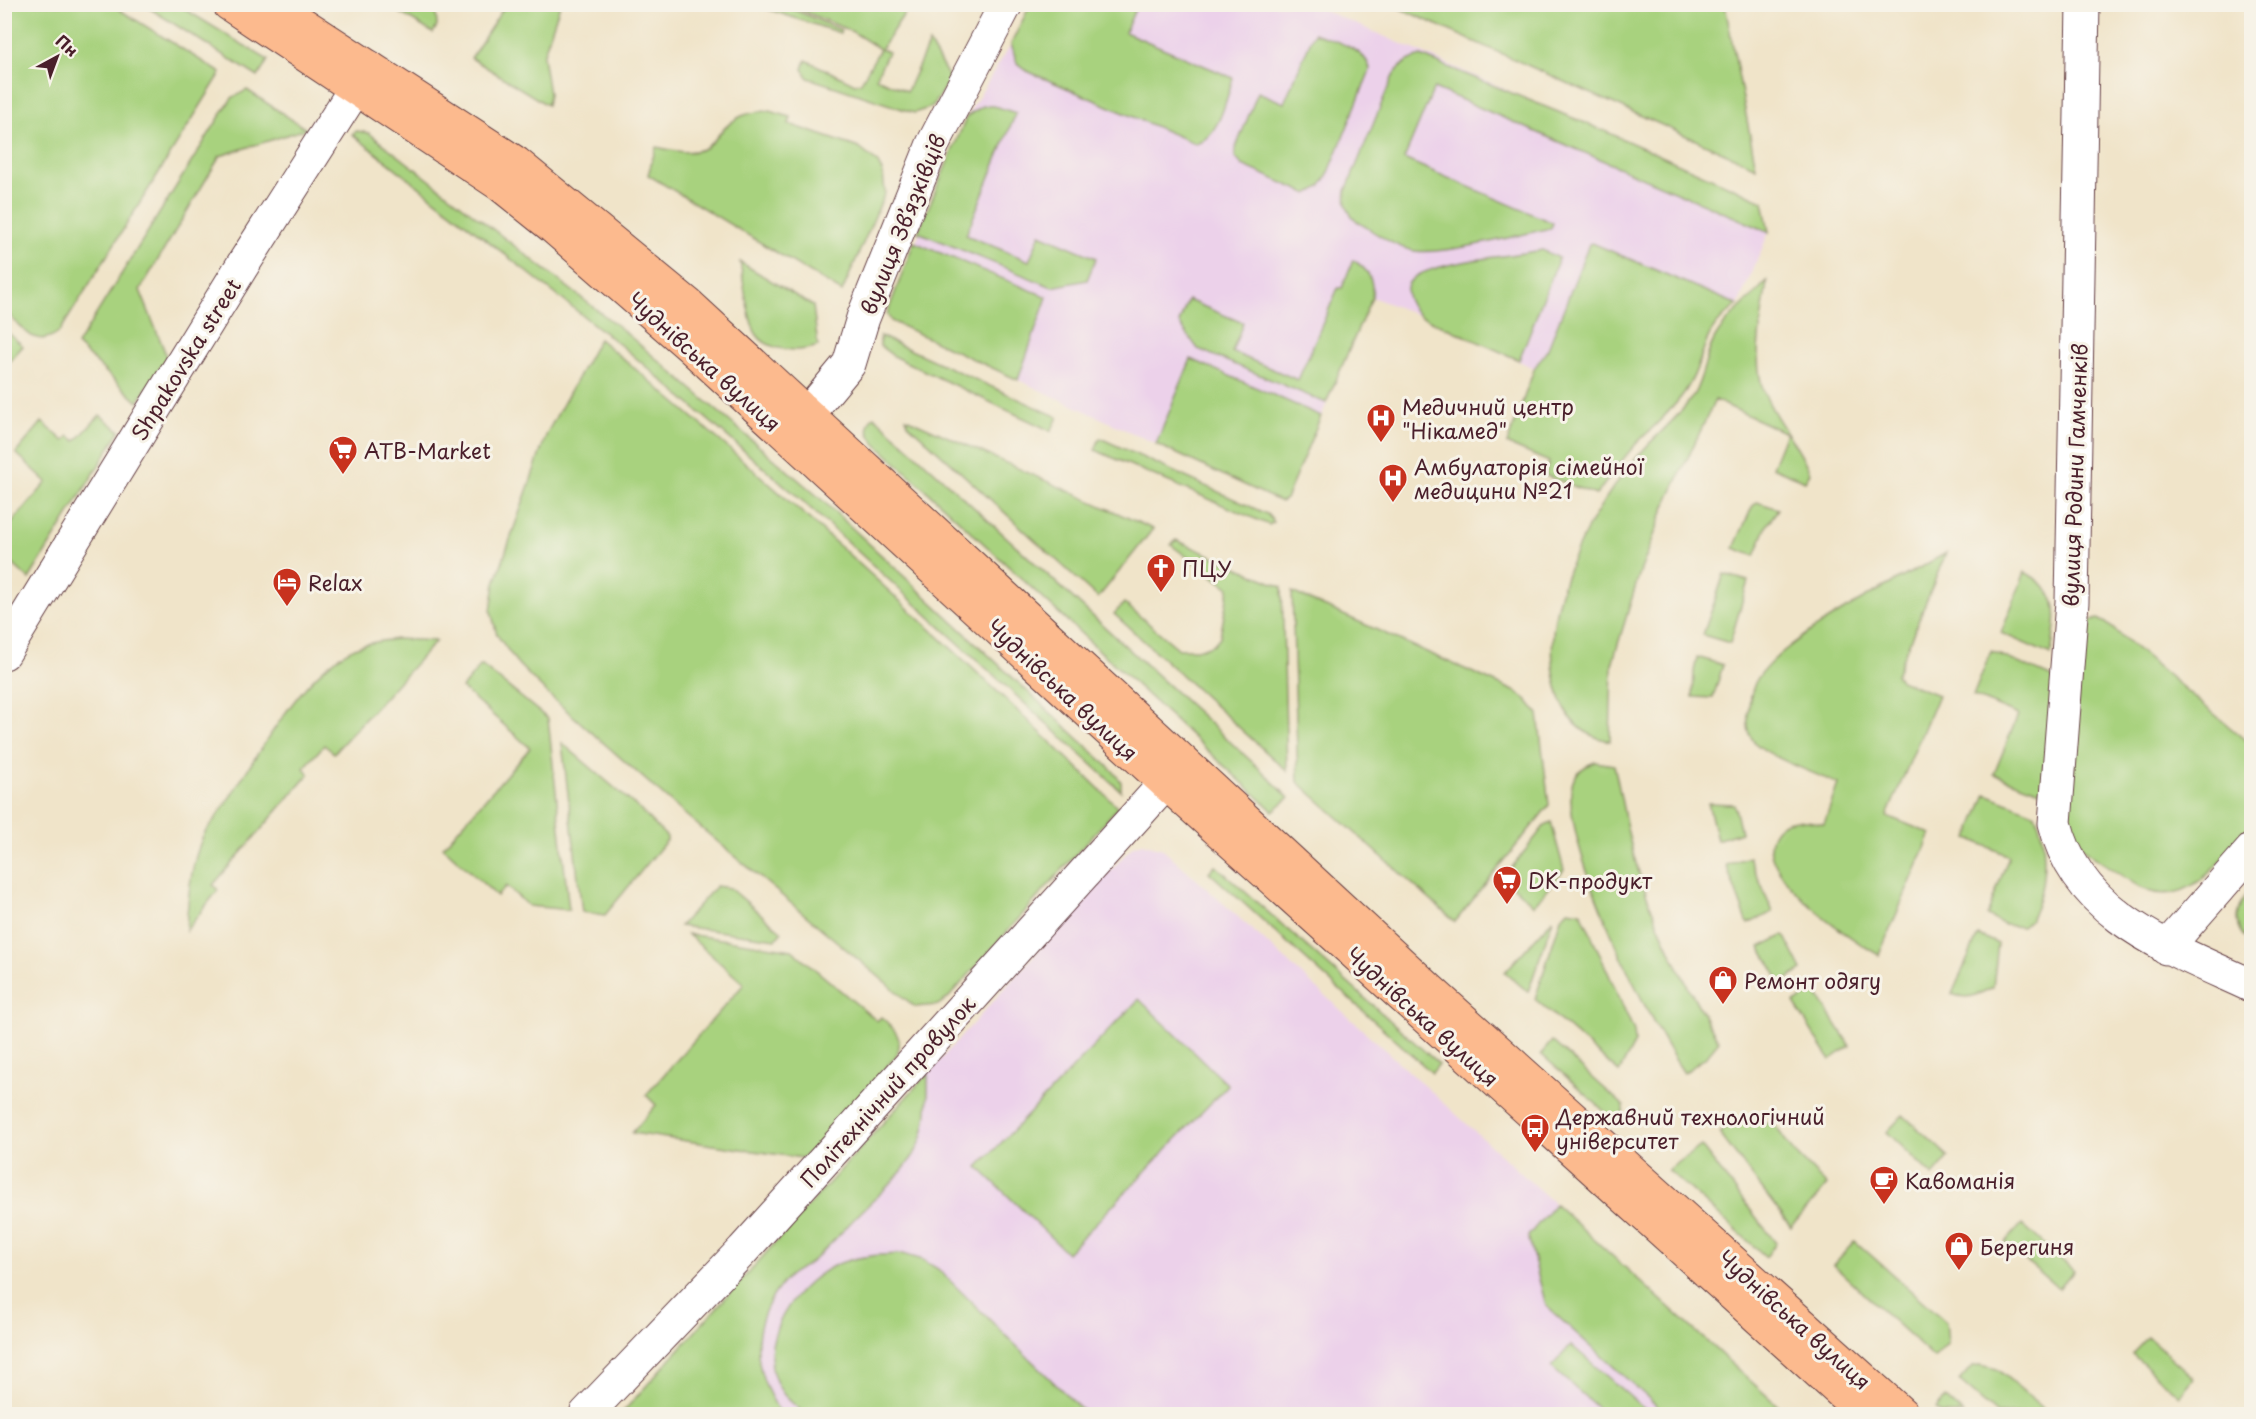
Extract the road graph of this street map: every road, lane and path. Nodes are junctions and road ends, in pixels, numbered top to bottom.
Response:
1 (229, 4) edge
2 (272, 4) edge
3 (1006, 4) edge
4 (2083, 4) edge
5 (363, 78) junction
6 (798, 426) junction
7 (4, 652) edge
8 (1174, 774) junction
9 (2252, 849) edge
10 (2166, 948) junction
11 (2252, 986) edge
12 (586, 1414) edge
13 (1865, 1414) edge
14 (1902, 1414) edge

1 - 5 main road, Чуднівська вулиця
2 - 5 main road, Чуднівська вулиця
3 - 6 street, вулиця Звʼязківців
4 - 10 street, вулиця Родини Гамченків
5 - 6 main road, Чуднівська вулиця
5 - 7 street, Shpakovska street
6 - 8 main road, Чуднівська вулиця
8 - 12 street, Політехнічний провулок
8 - 13 main road, Чуднівська вулиця
8 - 14 main road, Чуднівська вулиця
9 - 10 street
10 - 11 street, вулиця Родини Гамченків

